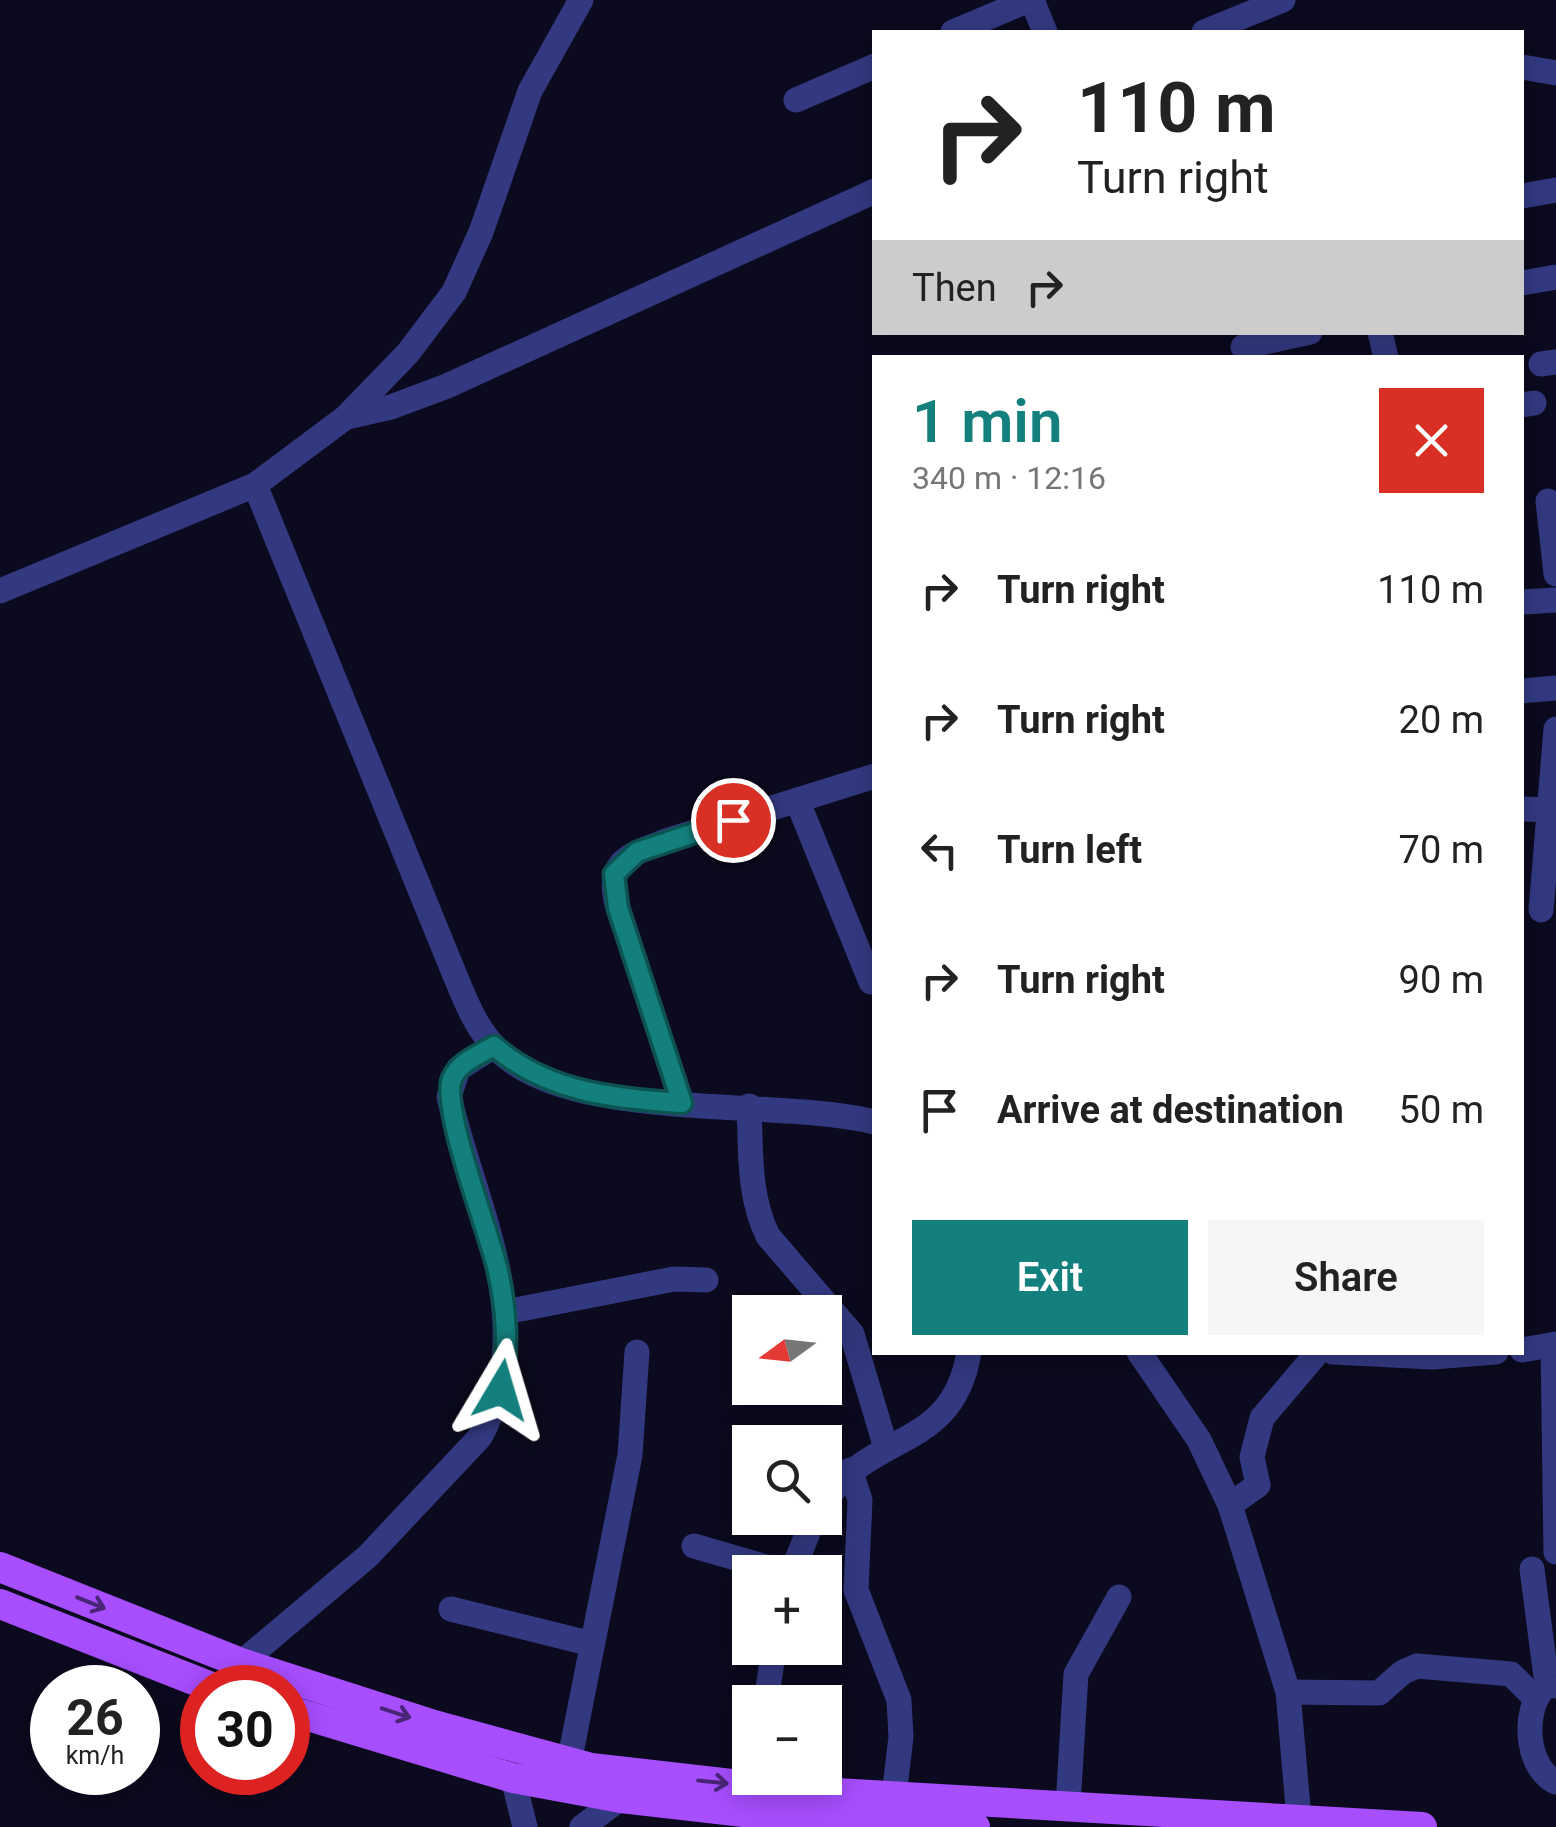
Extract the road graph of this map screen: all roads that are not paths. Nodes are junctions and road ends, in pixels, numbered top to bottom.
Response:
1 (581, 0) edge
2 (1030, 0) edge
3 (1283, 0) edge
4 (958, 30) edge
5 (1045, 30) edge
6 (1209, 30) edge
7 (872, 67) edge
8 (1524, 68) edge
9 (1556, 73) edge
10 (796, 100) dead end
11 (1556, 190) edge
12 (872, 192) edge
13 (1524, 196) edge
14 (1556, 277) edge
15 (1524, 283) edge
16 (1295, 335) edge
17 (1242, 346) edge
18 (346, 417) junction
19 (255, 485) junction
20 (1542, 501) edge
21 (1556, 574) edge
22 (0, 591) edge
23 (1556, 600) edge
24 (1524, 602) edge
25 (1556, 688) edge
26 (1524, 690) edge
27 (1556, 730) edge
28 (872, 777) edge
29 (798, 800) junction
30 (1524, 809) edge
31 (1550, 810) junction
32 (1540, 910) edge
33 (871, 982) dead end
34 (494, 1046) junction
35 (682, 1103) junction
36 (749, 1106) junction
37 (872, 1121) edge
38 (706, 1280) dead end
39 (506, 1312) junction
40 (1554, 1345) edge
41 (1524, 1350) edge
42 (637, 1352) dead end
43 (968, 1355) edge
44 (1140, 1355) edge
45 (1315, 1355) edge
46 (886, 1448) junction
47 (850, 1470) junction
48 (842, 1480) edge
49 (1230, 1505) junction
50 (694, 1546) dead end
51 (1556, 1552) edge
52 (732, 1557) edge
53 (0, 1567) edge
54 (1532, 1569) dead end
55 (1118, 1597) dead end
56 (0, 1604) edge
57 (451, 1609) dead end
58 (592, 1644) junction
59 (241, 1662) junction
60 (180, 1675) edge
61 (1546, 1689) edge
62 (1288, 1692) junction
63 (310, 1717) edge
64 (566, 1775) junction
65 (513, 1778) junction
66 (732, 1781) edge
67 (1556, 1782) edge
68 (842, 1791) edge
69 (894, 1796) junction
70 (621, 1798) junction
71 (1068, 1806) junction
72 (1299, 1819) junction
73 (525, 1827) edge
74 (582, 1827) edge
75 (976, 1827) edge
76 (1422, 1827) edge

1 - 18 street
2 - 4 street
2 - 5 street
3 - 6 street
7 - 10 street
8 - 9 street
11 - 13 street
12 - 18 street
14 - 15 street
16 - 17 street
18 - 19 street
19 - 22 street
19 - 34 street
20 - 21 street
23 - 24 street
25 - 26 street
27 - 31 street
28 - 29 street
29 - 33 street
29 - 35 street
30 - 31 street
31 - 32 street
34 - 35 street
34 - 39 street
35 - 36 street
36 - 37 street
36 - 46 street
38 - 39 street
39 - 59 street
40 - 41 street
40 - 51 street
42 - 58 street
43 - 46 street
44 - 49 street
45 - 49 street
46 - 47 street
47 - 48 street
47 - 69 street
49 - 62 street
50 - 52 street
53 -> 59 main road
54 - 61 street
55 - 71 street
56 - 60 main road
57 - 58 street
58 - 64 street
59 -> 64 main road
61 - 62 street
61 - 67 street
62 - 72 street
63 - 65 main road
64 - 65 main road
64 -> 66 main road
64 - 70 main road
65 - 73 street
68 - 69 main road
69 - 71 main road
70 - 74 street
70 - 75 main road
71 - 72 main road
72 - 76 main road

